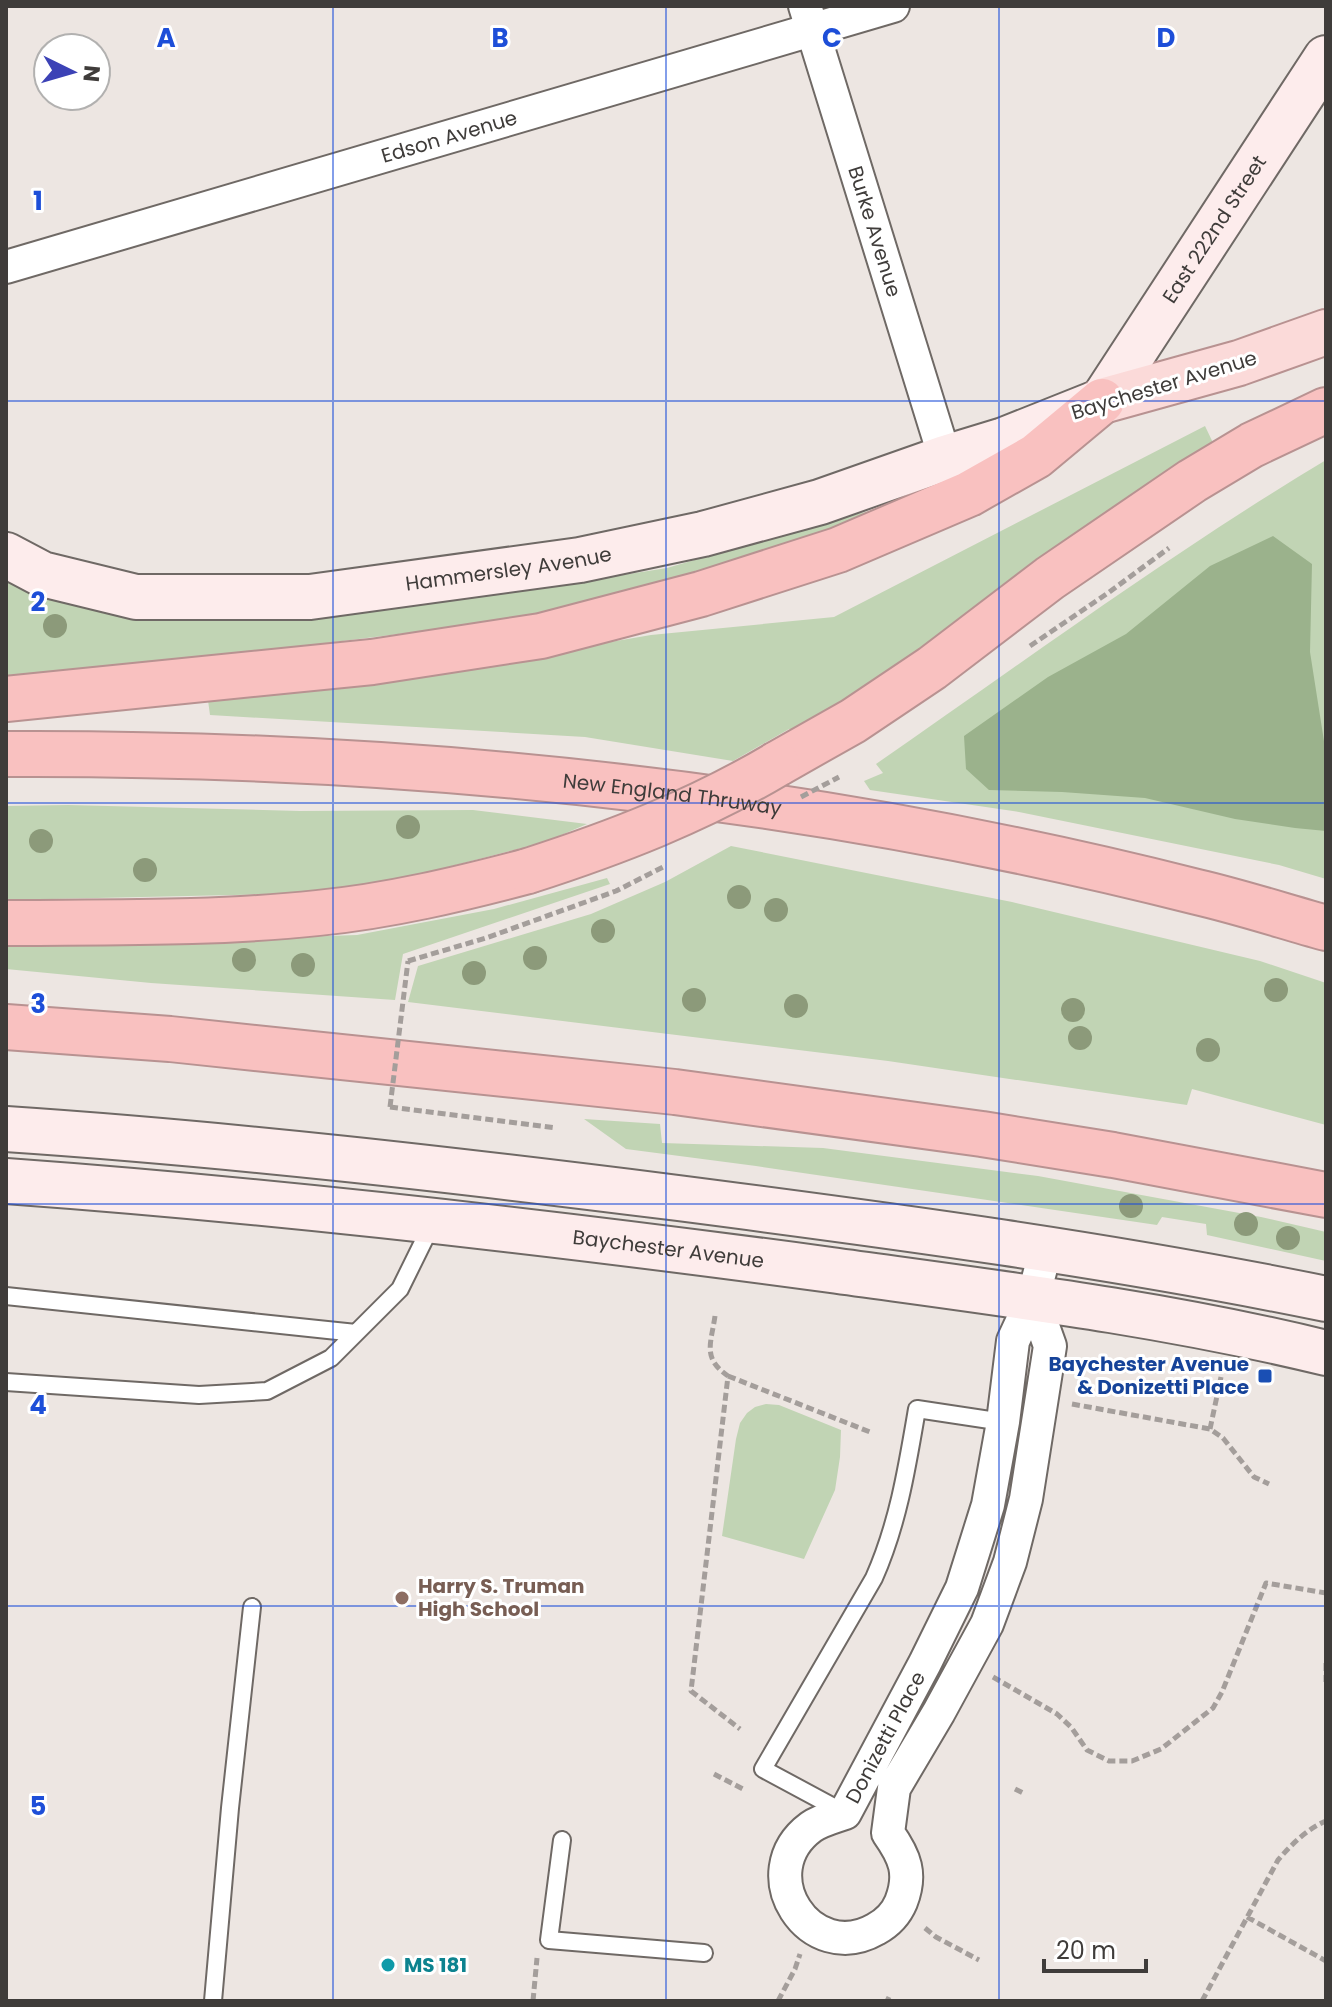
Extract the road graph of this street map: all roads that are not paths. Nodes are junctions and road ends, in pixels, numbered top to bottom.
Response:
1 (893, 6) edge
2 (808, 18) edge
3 (1326, 58) edge
4 (6, 267) edge
5 (1326, 332) edge
6 (1102, 401) junction
7 (1326, 410) edge
8 (1004, 440) joint
9 (945, 458) junction
10 (6, 555) edge
11 (6, 699) edge
12 (6, 754) edge
13 (6, 923) edge
14 (1326, 928) edge
15 (6, 1027) edge
16 (6, 1129) edge
17 (6, 1181) edge
18 (1326, 1195) edge
19 (434, 1221) junction
20 (1046, 1249) junction
21 (6, 1296) edge
22 (1033, 1298) junction
23 (1326, 1299) edge
24 (356, 1333) junction
25 (1326, 1353) edge
26 (6, 1382) edge
27 (1003, 1422) junction
28 (252, 1607) dead end
29 (845, 1813) junction
30 (562, 1840) dead end
31 (704, 1953) dead end
32 (213, 2001) edge

1 - 2 street, Edson Avenue
2 - 4 street, Edson Avenue
2 - 9 street, Burke Avenue
3 - 6 main road, East 222nd Street
5 - 6 main road, Baychester Avenue
6 - 8 main road, Baychester Avenue
6 - 11 highway
7 - 13 highway, bridge
8 - 9 main road, Hammersley Avenue
9 - 10 main road, Hammersley Avenue
12 - 14 highway, New England Thruway
15 - 18 highway
16 - 20 main road
17 - 19 main road, Baychester Avenue
19 - 22 main road, Baychester Avenue
19 - 24 lane
20 - 22 street, Donizetti Place
20 - 23 main road
21 - 24 lane
22 - 25 main road, Baychester Avenue
22 - 27 street, Donizetti Place
22 - 29 street, Donizetti Place
24 - 26 lane
27 - 29 street, Donizetti Place
27 - 29 lane
28 - 32 lane
30 - 31 lane

